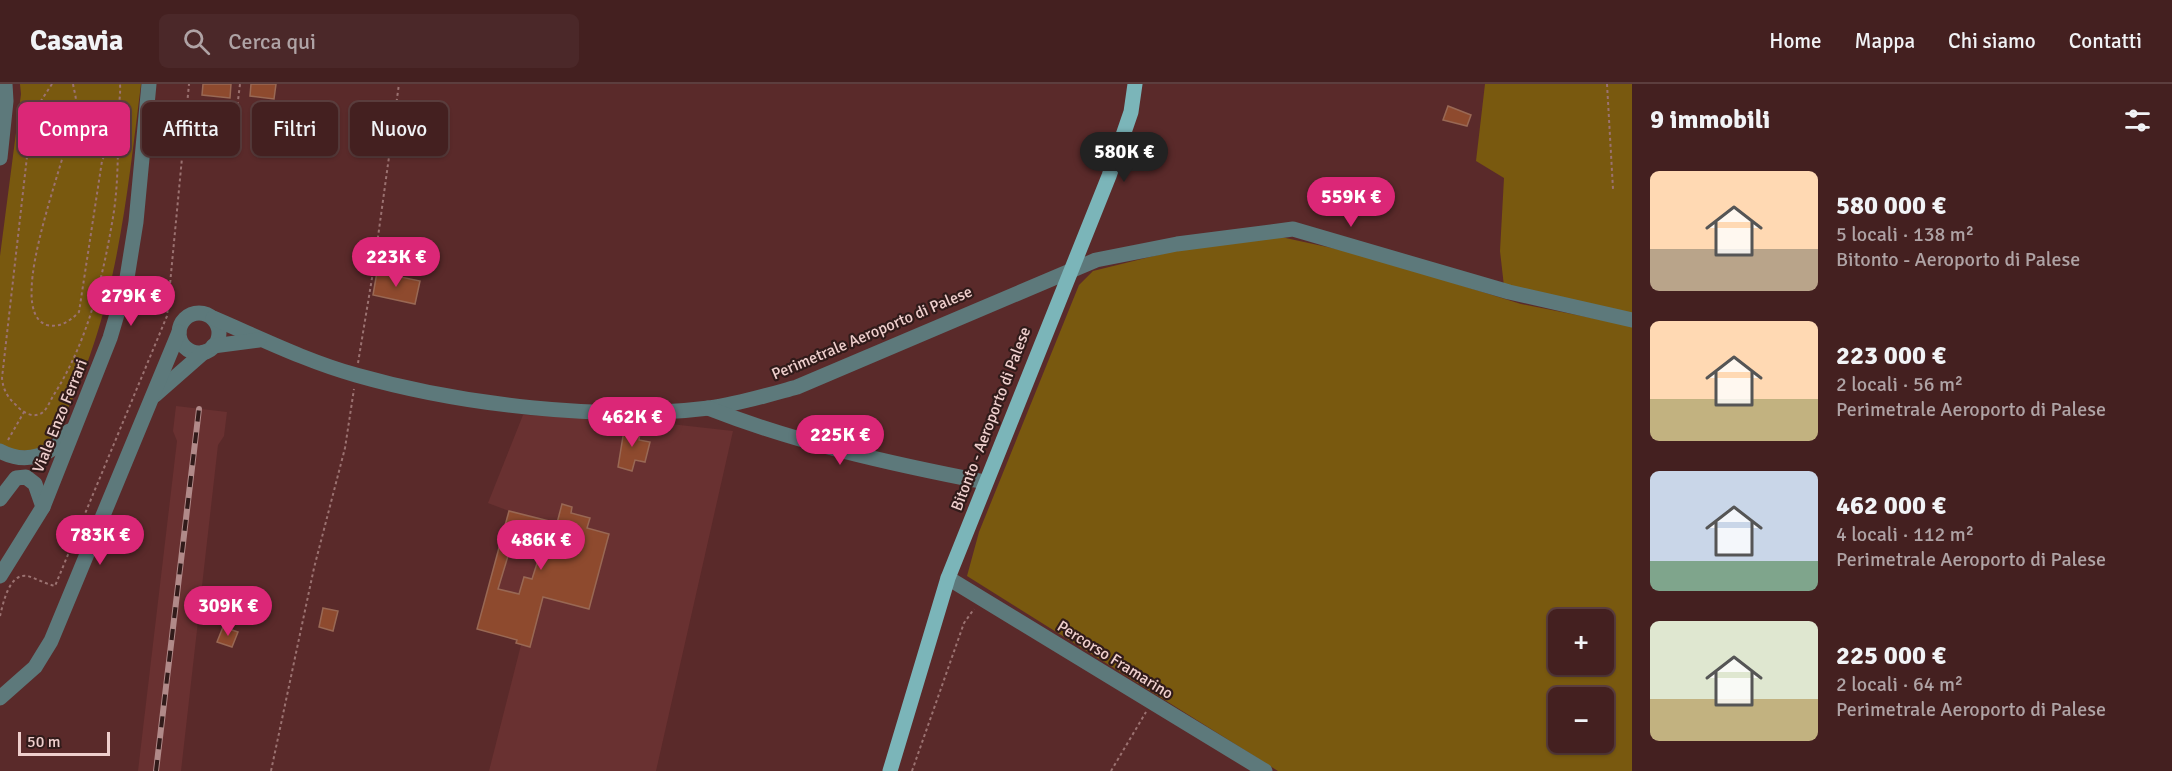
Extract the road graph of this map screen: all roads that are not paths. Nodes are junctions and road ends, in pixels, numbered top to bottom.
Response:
1 (3, 84) edge
2 (149, 84) edge
3 (1135, 84) edge
4 (0, 95) edge
5 (0, 158) edge
6 (1070, 269) junction
7 (213, 318) junction
8 (1632, 320) edge
9 (179, 332) junction
10 (259, 340) junction
11 (209, 349) junction
12 (151, 400) junction
13 (708, 408) junction
14 (82, 413) junction
15 (3, 448) edge
16 (985, 482) junction
17 (0, 499) edge
18 (43, 507) junction
19 (21, 543) junction
20 (0, 569) edge
21 (0, 576) edge
22 (948, 578) junction
23 (0, 698) edge
24 (890, 771) edge
25 (1265, 771) edge

1 - 4 street
1 - 5 street
2 - 14 street, Viale Enzo Ferrari
3 - 6 main road, Bitonto - Aeroporto di Palese
6 - 8 street, Perimetrale Aeroporto di Palese
6 - 13 street, Perimetrale Aeroporto di Palese
6 - 16 main road, Bitonto - Aeroporto di Palese
7 - 9 street
7 - 10 street, Perimetrale Aeroporto di Palese
7 - 11 street
9 - 11 street
9 - 12 street
10 - 11 street, Perimetrale Aeroporto di Palese
10 - 13 street, Perimetrale Aeroporto di Palese
11 - 12 street
12 - 23 street
13 - 16 street
14 - 15 street
14 - 18 street, Viale Enzo Ferrari
16 - 22 main road, Bitonto - Aeroporto di Palese
17 - 18 street
18 - 19 street, Viale Enzo Ferrari
19 - 20 street
19 - 21 street
22 - 24 main road, Bitonto - Aeroporto di Palese
22 - 25 street, Percorso Framarino

